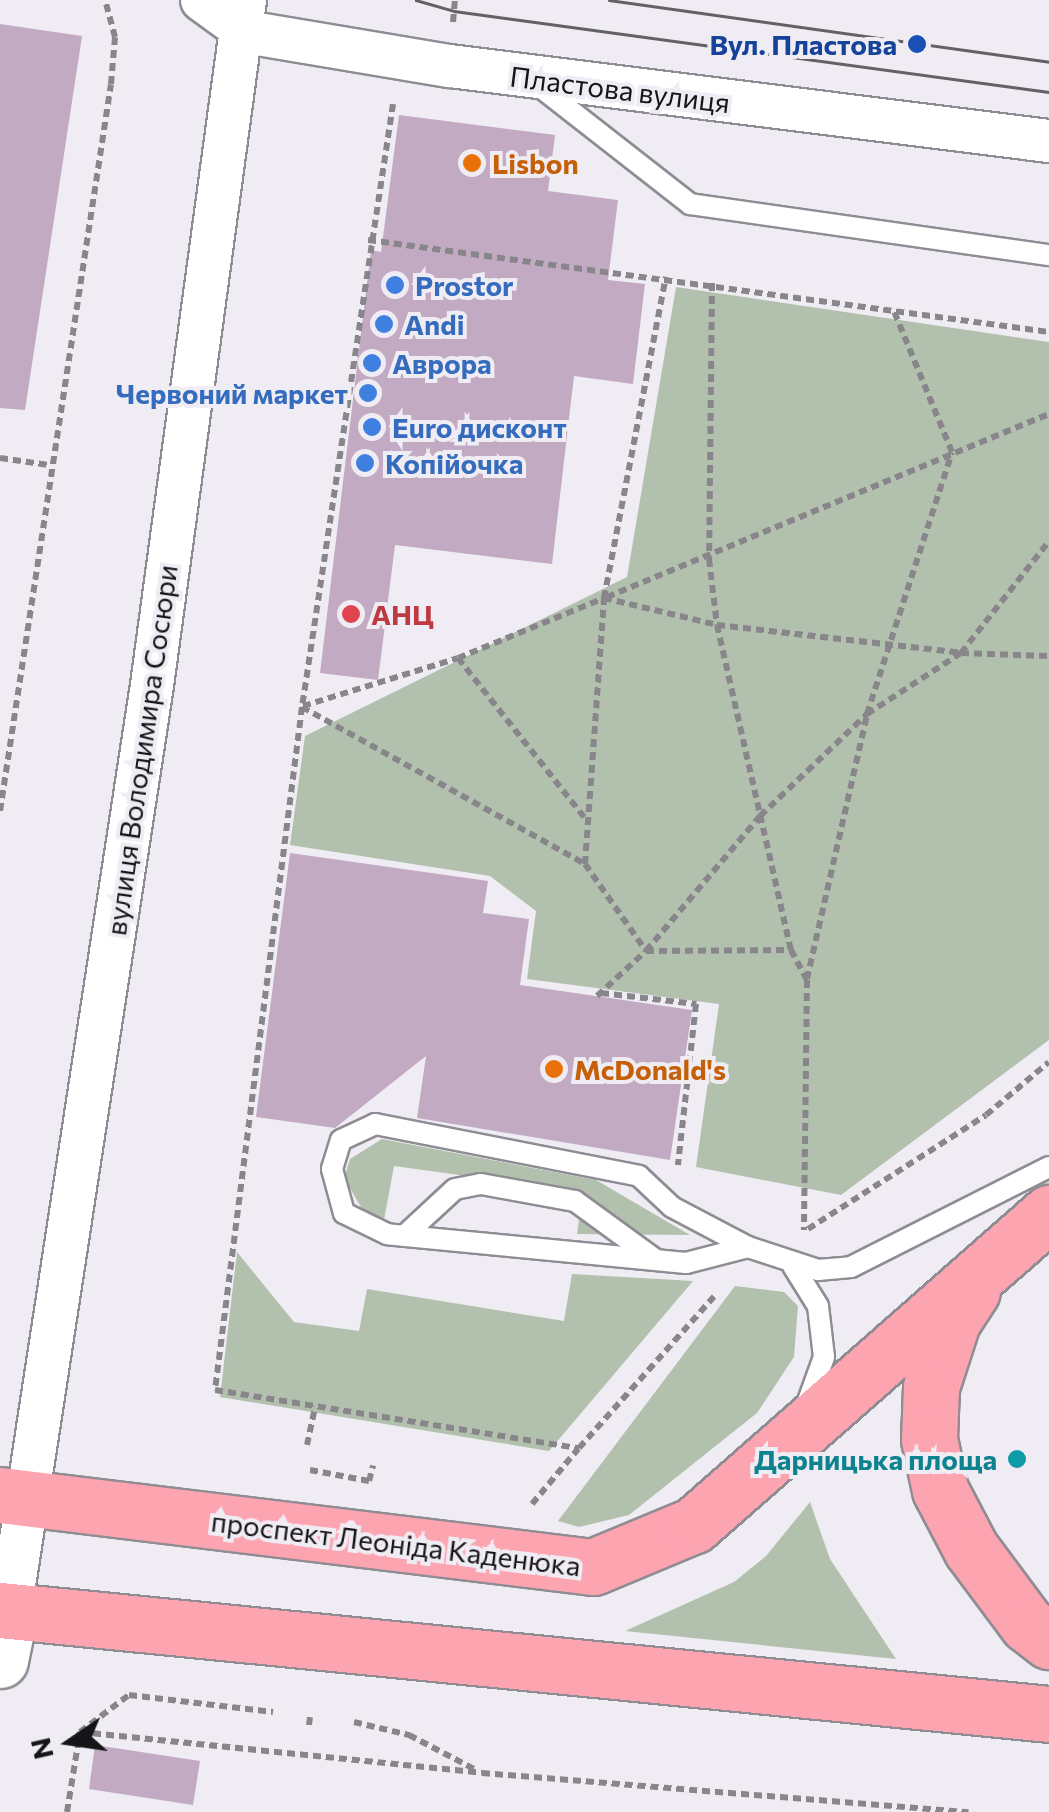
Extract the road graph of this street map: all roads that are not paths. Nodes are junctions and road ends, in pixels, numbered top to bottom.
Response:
1 (202, 0) edge
2 (245, 16) edge
3 (529, 79) junction
4 (1049, 141) edge
5 (1049, 256) edge
6 (1049, 1167) edge
7 (1049, 1213) edge
8 (404, 1236) junction
9 (748, 1247) junction
10 (658, 1261) junction
11 (794, 1266) junction
12 (987, 1267) junction
13 (798, 1430) junction
14 (15, 1498) edge
15 (3, 1627) edge
16 (1049, 1641) edge
17 (1049, 1714) edge

1 - 2 street, Пластова вулиця
2 - 3 street, Пластова вулиця
2 - 14 street, вулиця Володимира Сосюри
3 - 4 street, Пластова вулиця
3 - 5 lane
6 - 11 lane
7 - 12 highway
8 - 9 lane
8 - 10 lane
8 - 10 lane
9 - 10 lane
9 - 11 lane
11 - 13 lane
12 - 13 highway, проспект Леоніда Каденюка
12 - 16 highway
13 - 14 highway, проспект Леоніда Каденюка
14 - 15 street, вулиця Володимира Сосюри
15 - 17 highway

